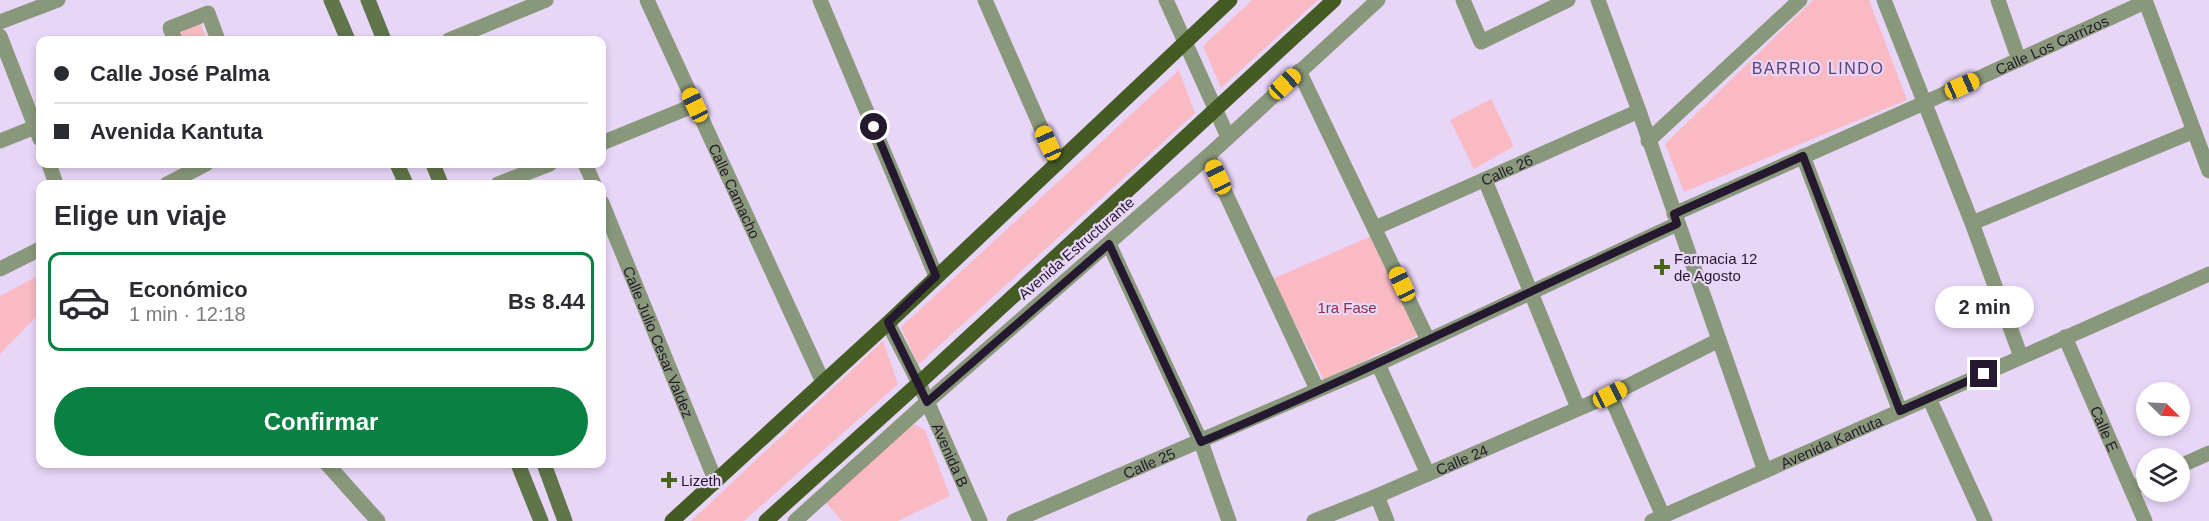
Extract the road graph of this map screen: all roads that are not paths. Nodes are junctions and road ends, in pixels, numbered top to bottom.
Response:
1 (58, 0) edge
2 (331, 0) edge
3 (368, 0) edge
4 (546, 0) edge
5 (647, 0) edge
6 (820, 0) edge
7 (985, 0) edge
8 (1166, 0) edge
9 (1230, 0) edge
10 (1334, 0) edge
11 (1378, 0) edge
12 (1463, 0) edge
13 (1568, 0) edge
14 (1800, 0) edge
15 (1884, 0) edge
16 (1998, 0) edge
17 (2145, 1) edge
18 (1603, 3) edge
19 (0, 22) edge
20 (0, 36) edge
21 (173, 36) edge
22 (216, 36) edge
23 (346, 36) edge
24 (382, 36) edge
25 (459, 36) edge
26 (1184, 43) junction
27 (2019, 60) junction
28 (1299, 71) junction
29 (1924, 103) junction
30 (695, 105) junction
31 (1215, 111) junction
32 (1639, 111) junction
33 (36, 123) edge
34 (36, 131) edge
35 (2194, 131) junction
36 (1228, 137) junction
37 (0, 141) edge
38 (606, 141) edge
39 (1648, 141) junction
40 (1208, 156) junction
41 (1803, 156) junction
42 (1057, 164) junction
43 (198, 168) edge
44 (540, 168) edge
45 (2209, 171) edge
46 (175, 180) edge
47 (508, 180) edge
48 (1485, 180) junction
49 (606, 213) edge
50 (1675, 219) junction
51 (1972, 223) junction
52 (1375, 228) junction
53 (1109, 244) junction
54 (36, 251) edge
55 (0, 269) edge
56 (2209, 274) edge
57 (936, 276) junction
58 (1531, 291) junction
59 (888, 322) junction
60 (2065, 338) junction
61 (1428, 340) junction
62 (1719, 340) junction
63 (2021, 357) junction
64 (1378, 364) junction
65 (823, 382) junction
66 (919, 383) junction
67 (1317, 389) junction
68 (1610, 395) junction
69 (1929, 398) junction
70 (927, 402) junction
71 (1578, 408) junction
72 (1900, 411) junction
73 (1201, 442) junction
74 (2209, 453) edge
75 (2190, 462) edge
76 (331, 468) edge
77 (520, 468) edge
78 (545, 468) edge
79 (1765, 471) junction
80 (1428, 474) junction
81 (716, 482) junction
82 (2136, 487) edge
83 (2131, 489) junction
84 (1377, 496) junction
85 (1658, 518) edge
86 (378, 521) edge
87 (541, 521) edge
88 (565, 521) edge
89 (672, 521) edge
90 (766, 521) edge
91 (795, 521) edge
92 (980, 521) edge
93 (1014, 521) edge
94 (1229, 521) edge
95 (1314, 521) edge
96 (1387, 521) edge
97 (1985, 521) edge
98 (2145, 521) edge

1 - 19 street
2 - 23 main road
3 - 24 main road
4 - 25 street
5 - 30 street, Calle Camacho
6 - 57 street
7 - 42 street
8 - 26 street
9 - 26 main road
10 - 31 main road, Avenida Estructurante
11 - 28 street, Avenida Estructurante
12 - 13 street
14 - 39 street
15 - 29 street
16 - 27 street
17 - 27 street, Calle Los Carrizos
17 - 35 street
18 - 32 street
20 - 33 street
21 - 22 street
26 - 31 street
26 - 42 main road
27 - 29 street, Calle Los Carrizos
28 - 36 street, Avenida Estructurante
28 - 52 street
29 - 41 street, Calle Los Carrizos
29 - 51 street
30 - 38 street
30 - 65 street, Calle Camacho
31 - 36 street
31 - 66 main road, Avenida Estructurante
32 - 39 street
32 - 48 street, Calle 26
34 - 37 street
35 - 45 street
35 - 51 street
36 - 40 street, Avenida Estructurante
39 - 50 street
40 - 53 street, Avenida Estructurante
40 - 67 street
41 - 50 street, Calle 25
41 - 72 street
42 - 57 main road
43 - 46 street
44 - 47 street
48 - 52 street, Calle 26
48 - 58 street
49 - 81 street, Calle Julio Cesar Valdez
50 - 58 street, Calle 25
50 - 62 street
51 - 63 street
52 - 61 street
53 - 70 street, Avenida Estructurante
53 - 73 street
54 - 55 street
56 - 60 street, Avenida Kantuta
57 - 59 main road
58 - 61 street, Calle 25
58 - 71 street
59 - 65 main road
59 - 66 street, Avenida B
60 - 63 street, Avenida Kantuta
60 - 83 street, Calle E
61 - 64 street, Calle 25
62 - 68 street, Calle 24
62 - 79 street
63 - 69 street, Avenida Kantuta
64 - 67 street, Calle 25
64 - 80 street
65 - 81 main road
66 - 70 street, Avenida B
66 - 90 main road, Avenida Estructurante
67 - 73 street, Calle 25
68 - 71 street, Calle 24
68 - 85 street
69 - 72 street, Avenida Kantuta
69 - 97 street
70 - 91 street, Avenida Estructurante
70 - 92 street, Avenida B
71 - 80 street, Calle 24
72 - 79 street, Avenida Kantuta
73 - 93 street, Calle 25
73 - 94 street
74 - 75 street
76 - 86 street
77 - 87 main road
78 - 88 main road
79 - 85 street, Avenida Kantuta
80 - 84 street, Calle 24
81 - 89 main road
82 - 83 street
83 - 98 street, Calle E
84 - 95 street, Calle 24
84 - 96 street

